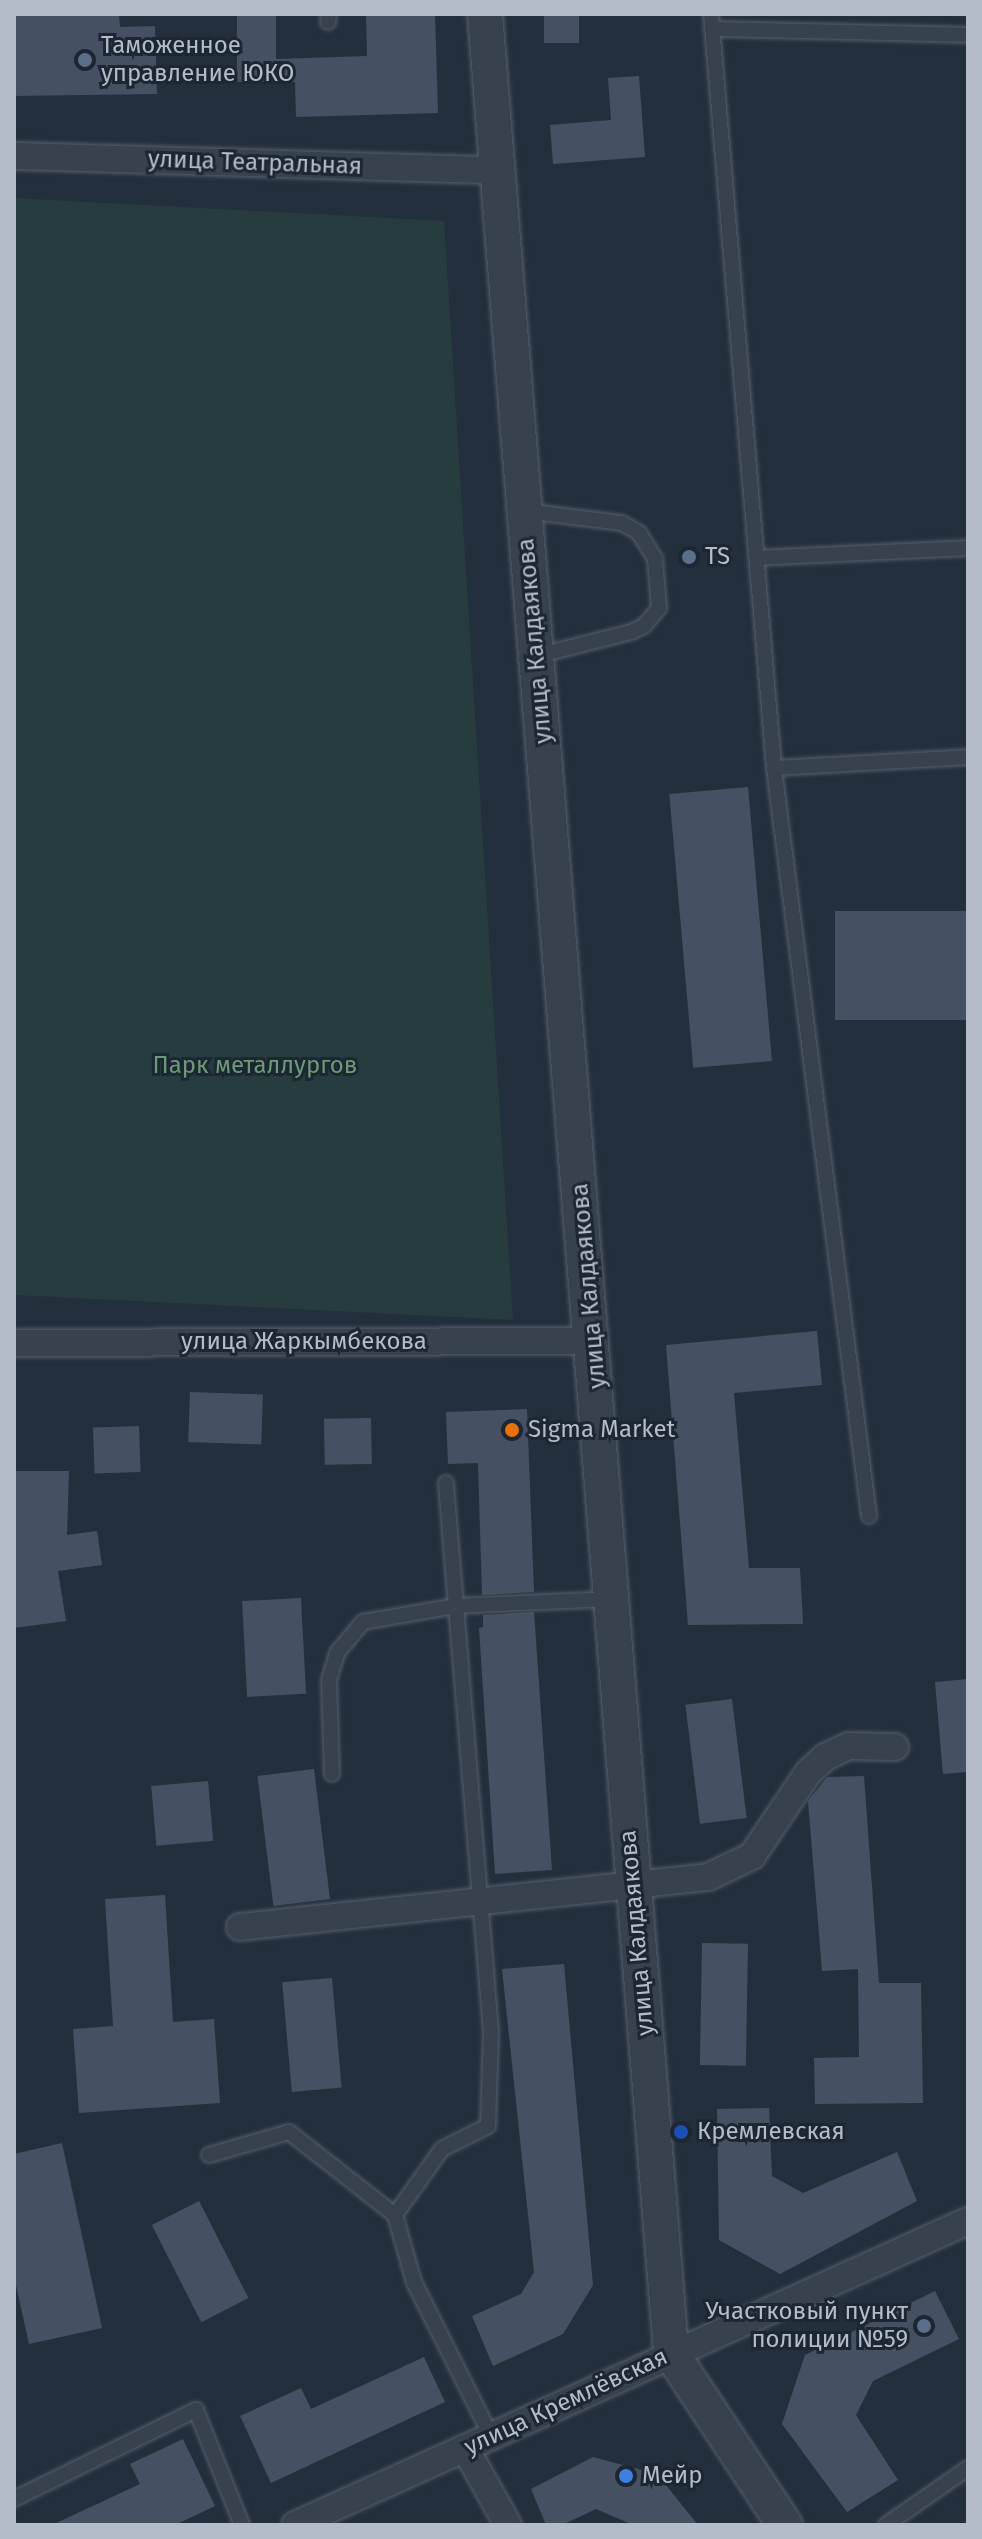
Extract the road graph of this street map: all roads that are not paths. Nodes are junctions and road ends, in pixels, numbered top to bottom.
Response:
1 (485, 14) edge
2 (712, 22) edge
3 (968, 35) edge
4 (14, 156) edge
5 (496, 170) junction
6 (524, 511) junction
7 (968, 548) edge
8 (757, 558) junction
9 (536, 656) junction
10 (968, 757) edge
11 (774, 768) junction
12 (594, 1341) junction
13 (14, 1343) edge
14 (446, 1483) dead end
15 (869, 1516) dead end
16 (612, 1599) junction
17 (456, 1606) junction
18 (895, 1747) dead end
19 (332, 1774) dead end
20 (633, 1885) junction
21 (478, 1901) junction
22 (240, 1927) dead end
23 (209, 2155) dead end
24 (395, 2215) junction
25 (968, 2221) edge
26 (671, 2353) junction
27 (491, 2436) junction
28 (465, 2448) junction
29 (968, 2468) edge
30 (14, 2499) edge
31 (242, 2525) edge
32 (295, 2525) edge
33 (508, 2525) edge
34 (785, 2525) edge
35 (886, 2525) edge

1 - 5 street, улица Калдаякова
2 - 3 lane
2 - 8 lane
4 - 5 street, улица Театральная
5 - 6 street, улица Калдаякова
6 - 9 street, улица Калдаякова
6 - 9 lane
7 - 8 lane
8 - 11 lane
9 - 12 street, улица Калдаякова
10 - 11 lane
11 - 15 lane
12 - 13 street, улица Жаркымбекова
12 - 16 street, улица Калдаякова
14 - 17 lane
16 - 17 lane
16 - 20 street, улица Калдаякова
17 - 19 lane
17 - 21 lane
18 - 20 street
20 - 21 street
20 - 26 street, улица Калдаякова
21 - 22 street
21 - 24 lane
23 - 24 lane
24 - 27 lane
25 - 26 street, улица Кремлёвская
26 - 27 street, улица Кремлёвская
26 - 34 street, улица Калдаякова
27 - 28 street, улица Кремлёвская
28 - 32 street, улица Кремлёвская
28 - 33 street
29 - 35 lane
30 - 31 lane

